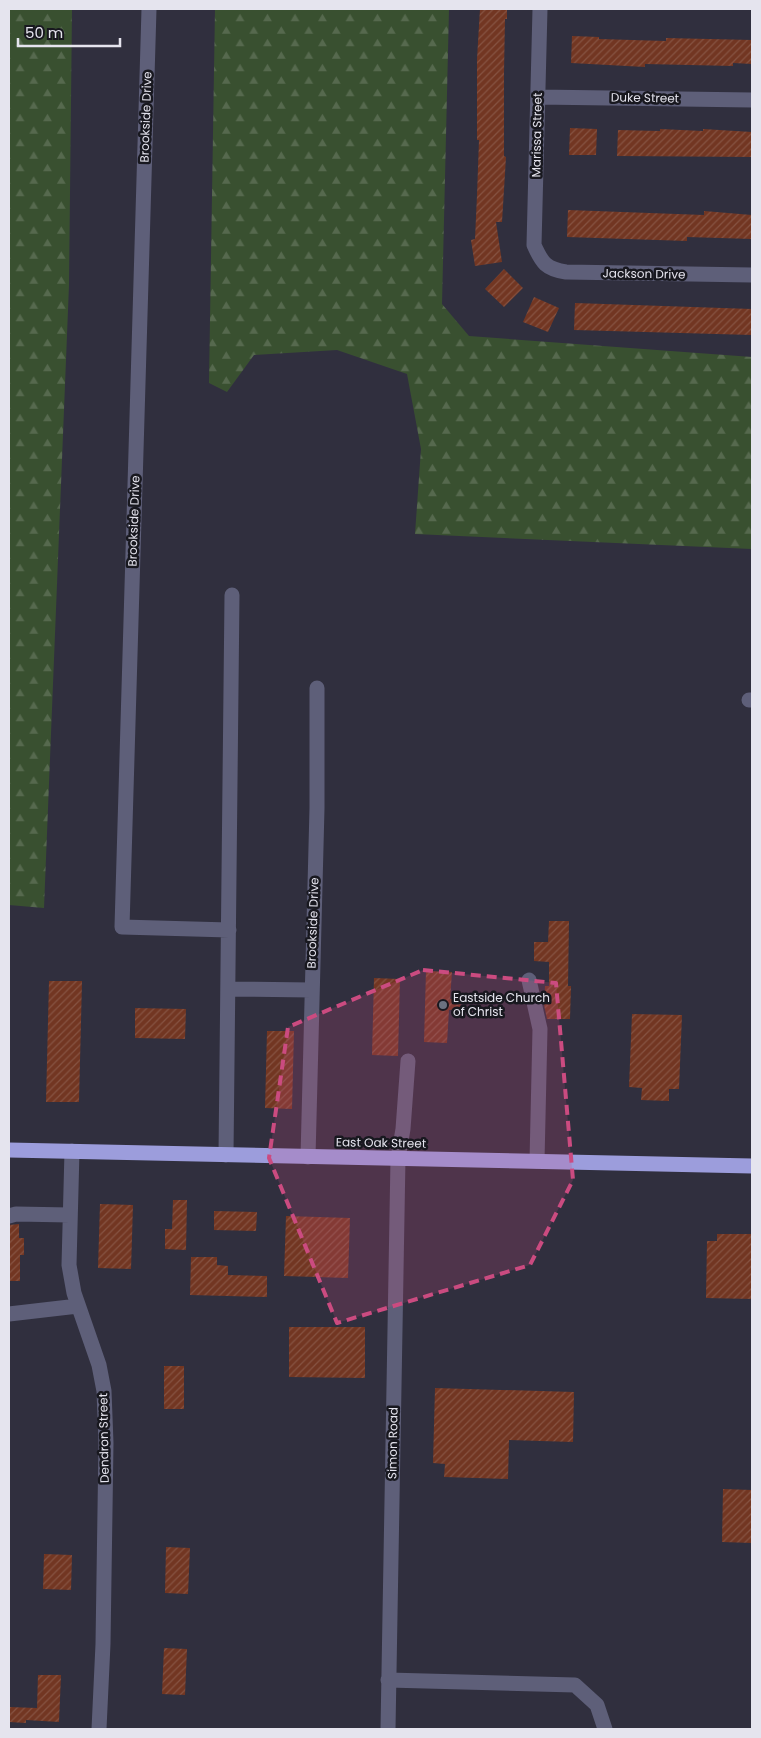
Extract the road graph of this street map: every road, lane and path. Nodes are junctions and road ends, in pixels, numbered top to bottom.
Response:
1 (149, 9) edge
2 (540, 9) edge
3 (538, 97) junction
4 (752, 100) edge
5 (540, 259) joint
6 (752, 276) edge
7 (232, 595) dead end
8 (317, 688) dead end
9 (228, 930) junction
10 (530, 980) dead end
11 (228, 988) junction
12 (312, 990) junction
13 (408, 1061) dead end
14 (9, 1150) edge
15 (72, 1151) junction
16 (226, 1155) junction
17 (308, 1157) junction
18 (398, 1158) junction
19 (537, 1161) junction
20 (752, 1166) edge
21 (70, 1215) junction
22 (9, 1216) edge
23 (78, 1306) junction
24 (9, 1314) edge
25 (388, 1680) junction
26 (99, 1729) edge
27 (388, 1729) edge
28 (605, 1729) edge

1 - 9 street, Brookside Drive
2 - 3 street, Marissa Street
3 - 4 street, Duke Street
3 - 5 street, Marissa Street
5 - 6 street, Jackson Drive
7 - 9 street
8 - 12 street, Brookside Drive
9 - 11 street
10 - 19 street
11 - 12 street
11 - 16 street
12 - 17 street, Brookside Drive
13 - 18 street, Simon Road
14 - 15 highway, East Oak Street
15 - 16 highway, East Oak Street
15 - 21 street, Dendron Street
16 - 17 highway, East Oak Street
17 - 18 highway, East Oak Street
18 - 19 highway, East Oak Street
18 - 25 street, Simon Road
19 - 20 highway, East Oak Street
21 - 22 street
21 - 23 street, Dendron Street
23 - 24 street
23 - 26 street, Dendron Street
25 - 27 street, Simon Road
25 - 28 street

